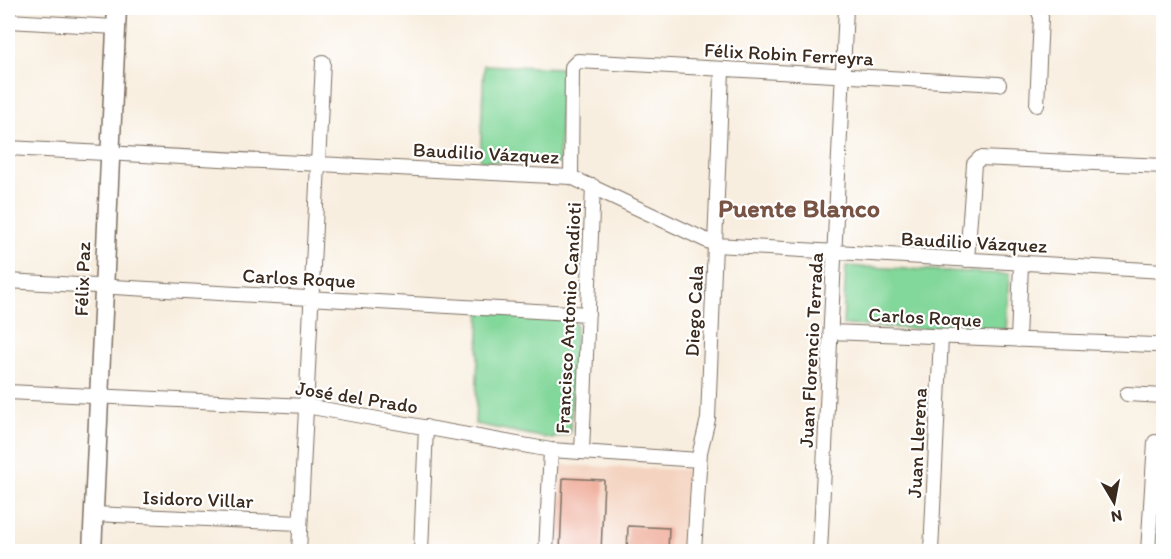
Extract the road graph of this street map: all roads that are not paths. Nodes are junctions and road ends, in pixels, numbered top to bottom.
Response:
1 (117, 8) edge
2 (846, 8) edge
3 (1036, 8) edge
4 (8, 21) edge
5 (116, 27) junction
6 (578, 61) joint
7 (323, 62) dead end
8 (722, 70) junction
9 (842, 76) junction
10 (999, 84) dead end
11 (1037, 105) dead end
12 (8, 148) edge
13 (109, 154) junction
14 (317, 163) junction
15 (1164, 166) edge
16 (571, 177) junction
17 (594, 186) junction
18 (716, 245) junction
19 (835, 254) junction
20 (968, 260) junction
21 (1021, 264) junction
22 (1164, 271) edge
23 (8, 281) edge
24 (105, 286) junction
25 (311, 299) junction
26 (588, 314) junction
27 (831, 332) junction
28 (942, 337) junction
29 (1017, 340) junction
30 (1154, 345) dead end
31 (8, 392) edge
32 (1127, 394) dead end
33 (99, 396) junction
34 (1164, 396) edge
35 (306, 406) junction
36 (426, 427) junction
37 (1155, 442) dead end
38 (551, 450) junction
39 (582, 452) junction
40 (699, 460) junction
41 (94, 514) junction
42 (300, 523) junction
43 (92, 552) edge
44 (299, 552) edge
45 (421, 552) edge
46 (546, 552) edge
47 (694, 552) edge
48 (820, 552) edge
49 (931, 552) edge
50 (1148, 552) edge

1 - 5 main road, Félix Paz
2 - 9 street, Juan Florencio Terrada
3 - 11 street
4 - 5 street
5 - 13 main road, Félix Paz
6 - 8 street, Félix Robin Ferreyra
6 - 16 street, Francisco Antonio Candioti
7 - 14 street
8 - 9 street, Félix Robin Ferreyra
8 - 18 street, Diego Cala
9 - 10 street, Félix Robin Ferreyra
9 - 19 street, Juan Florencio Terrada
12 - 13 street, Baudilio Vázquez
13 - 14 street, Baudilio Vázquez
13 - 24 main road, Félix Paz
14 - 16 street, Baudilio Vázquez
14 - 25 street
15 - 20 street
16 - 17 street, Baudilio Vázquez
17 - 18 street, Baudilio Vázquez
17 - 26 street, Francisco Antonio Candioti
18 - 19 street, Baudilio Vázquez
18 - 40 street, Diego Cala
19 - 20 street, Baudilio Vázquez
19 - 27 street, Juan Florencio Terrada
20 - 21 street, Baudilio Vázquez
21 - 22 street, Baudilio Vázquez
21 - 29 street
23 - 24 street, Carlos Roque
24 - 25 street, Carlos Roque
24 - 33 main road, Félix Paz
25 - 26 street, Carlos Roque
25 - 35 street
26 - 39 street, Francisco Antonio Candioti
27 - 28 street, Carlos Roque
27 - 48 street, Juan Florencio Terrada
28 - 29 street, Carlos Roque
28 - 49 street, Juan Llerena
29 - 30 street, Carlos Roque
31 - 33 street, José del Prado
32 - 34 street
33 - 35 street, José del Prado
33 - 41 main road, Félix Paz
35 - 36 street, José del Prado
35 - 42 street
36 - 38 street, José del Prado
36 - 45 street
37 - 50 street
38 - 39 street, José del Prado
38 - 46 street, Francisco Antonio Candioti
39 - 40 street, José del Prado
40 - 47 street, Diego Cala
41 - 42 street, Isidoro Villar
41 - 43 main road, Félix Paz
42 - 44 street

